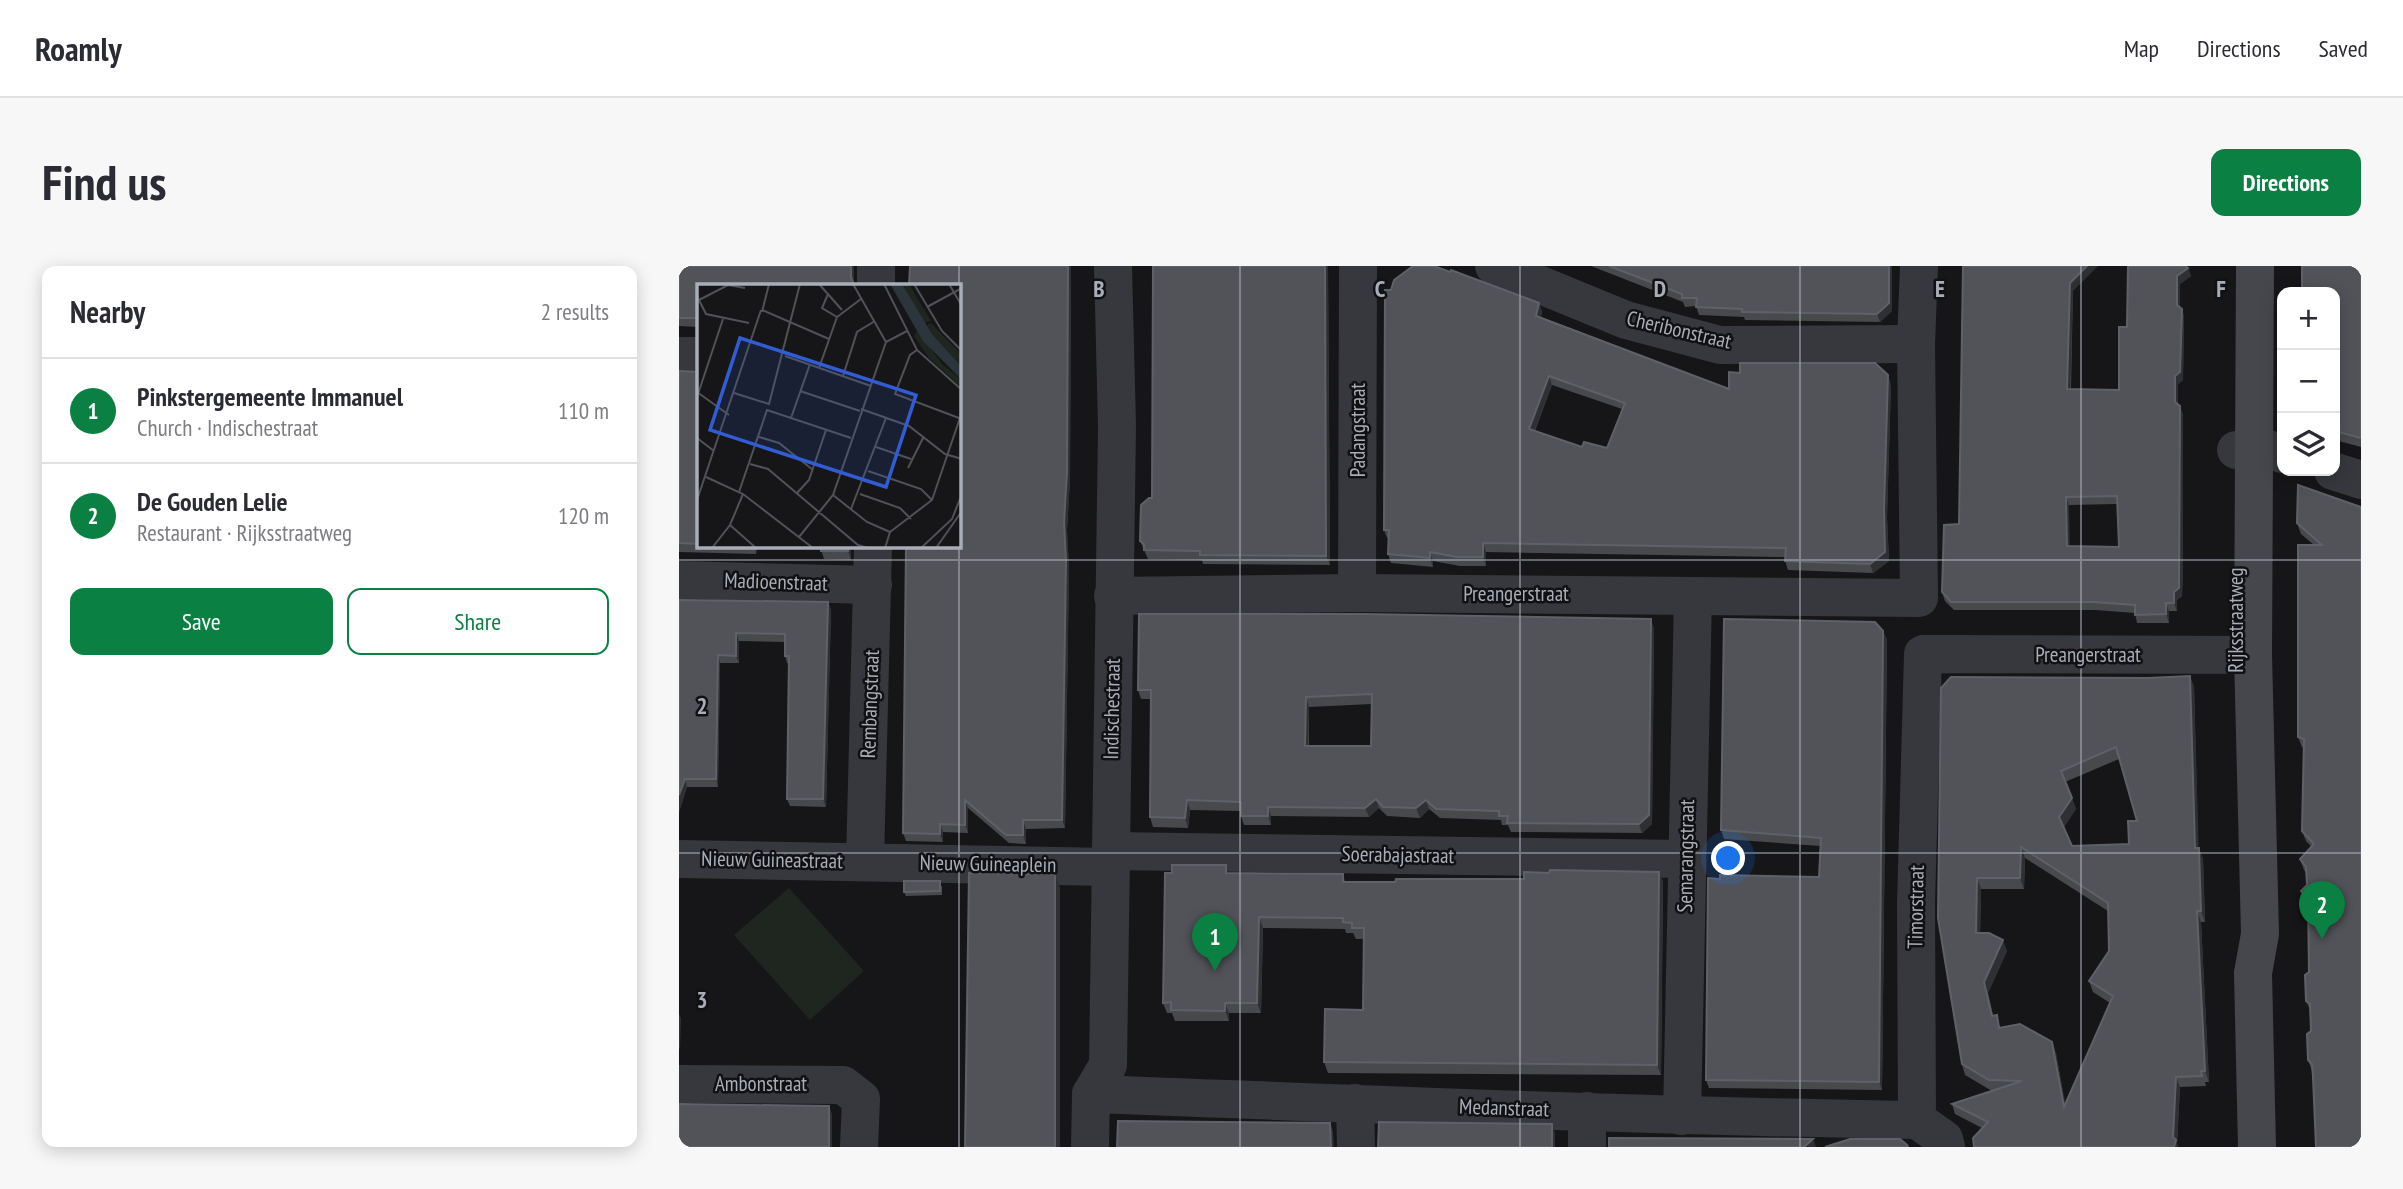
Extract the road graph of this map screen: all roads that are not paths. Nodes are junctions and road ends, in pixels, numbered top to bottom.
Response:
1 (876, 266) edge
2 (1113, 266) edge
3 (1358, 266) edge
4 (1494, 266) edge
5 (1919, 266) edge
6 (2239, 266) edge
7 (2255, 266) edge
8 (876, 284) edge
9 (1916, 344) junction
10 (679, 356) edge
11 (697, 356) edge
12 (2257, 451) edge
13 (2340, 473) edge
14 (2361, 480) edge
15 (873, 548) edge
16 (679, 580) edge
17 (873, 585) junction
18 (1357, 593) junction
19 (1114, 596) junction
20 (1693, 596) junction
21 (1923, 654) joint
22 (2244, 655) junction
23 (679, 859) edge
24 (1111, 859) junction
25 (1686, 859) junction
26 (865, 861) junction
27 (679, 1084) edge
28 (1091, 1094) junction
29 (1355, 1103) junction
30 (1682, 1116) junction
31 (1917, 1120) junction
32 (1587, 1129) edge
33 (859, 1147) edge
34 (1090, 1147) edge
35 (1356, 1147) edge
36 (1945, 1147) edge
37 (2257, 1147) edge

1 - 8 street
2 - 19 street, Indischestraat
3 - 18 street, Padangstraat
4 - 9 street, Cheribonstraat
5 - 9 street
6 - 12 main road, Rijksstraatweg
7 - 12 main road, Rijksstraatweg
9 - 20 street, Preangerstraat
10 - 11 street
12 - 22 main road, Rijksstraatweg
13 - 14 street
15 - 17 street, Rembangstraat
16 - 17 street, Madioenstraat
17 - 26 street, Rembangstraat
18 - 19 street, Preangerstraat
18 - 20 street, Preangerstraat
19 - 24 street, Indischestraat
20 - 25 street, Semarangstraat
21 - 22 street, Preangerstraat
21 - 31 street, Timorstraat
22 - 37 main road, Rijksstraatweg
23 - 26 street, Nieuw Guineastraat
24 - 25 street, Soerabajastraat
24 - 26 street, Nieuw Guineaplein
24 - 28 street, Indischestraat
25 - 30 street, Semarangstraat
27 - 33 street, Ambonstraat
28 - 29 street, Medanstraat
28 - 34 street, Indischestraat
29 - 32 street, Medanstraat
29 - 35 street
30 - 31 street, Medanstraat
30 - 32 street, Medanstraat
31 - 36 street

